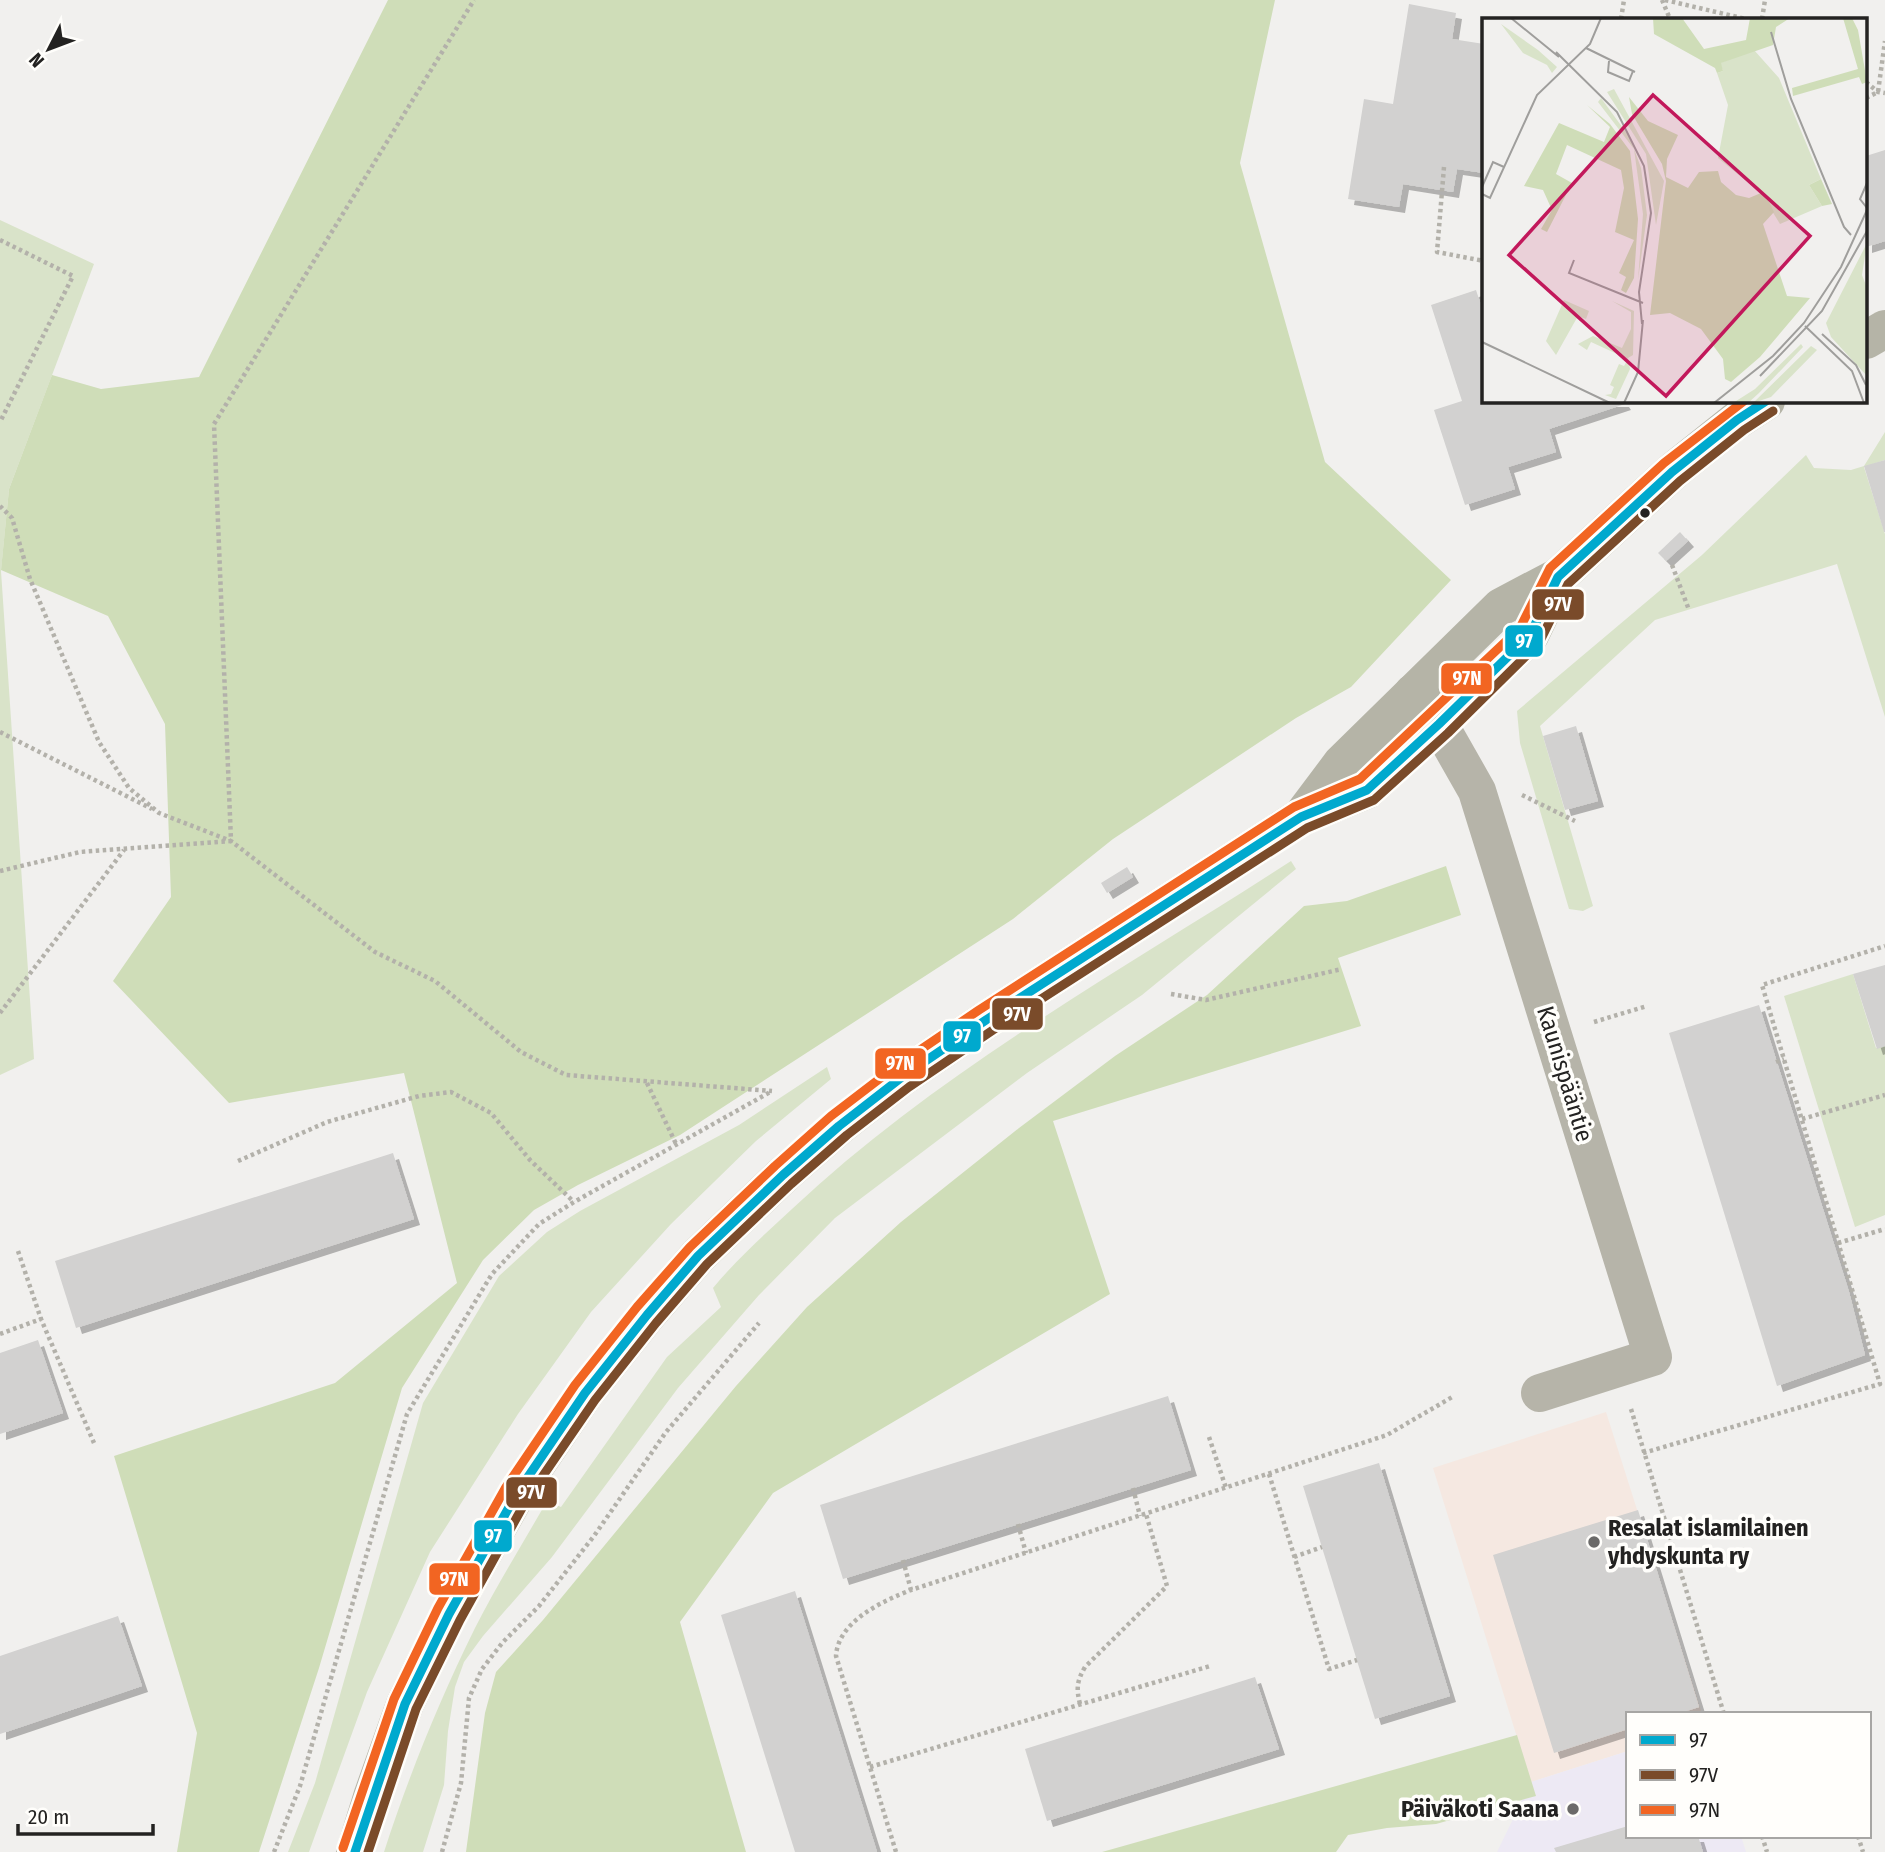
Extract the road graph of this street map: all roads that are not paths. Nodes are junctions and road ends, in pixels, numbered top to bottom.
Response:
1 (1885, 329) edge
2 (1868, 339) edge
3 (1764, 402) edge
4 (1558, 577) junction
5 (1413, 693) junction
6 (1439, 724) junction
7 (1301, 817) junction
8 (1539, 1393) dead end
9 (355, 1852) edge

1 - 2 main road
3 - 4 main road
4 - 5 main road
4 - 6 main road
5 - 6 street, Kaunispääntie
5 - 7 main road
6 - 7 main road
6 - 8 street, Kaunispääntie
7 - 9 main road

